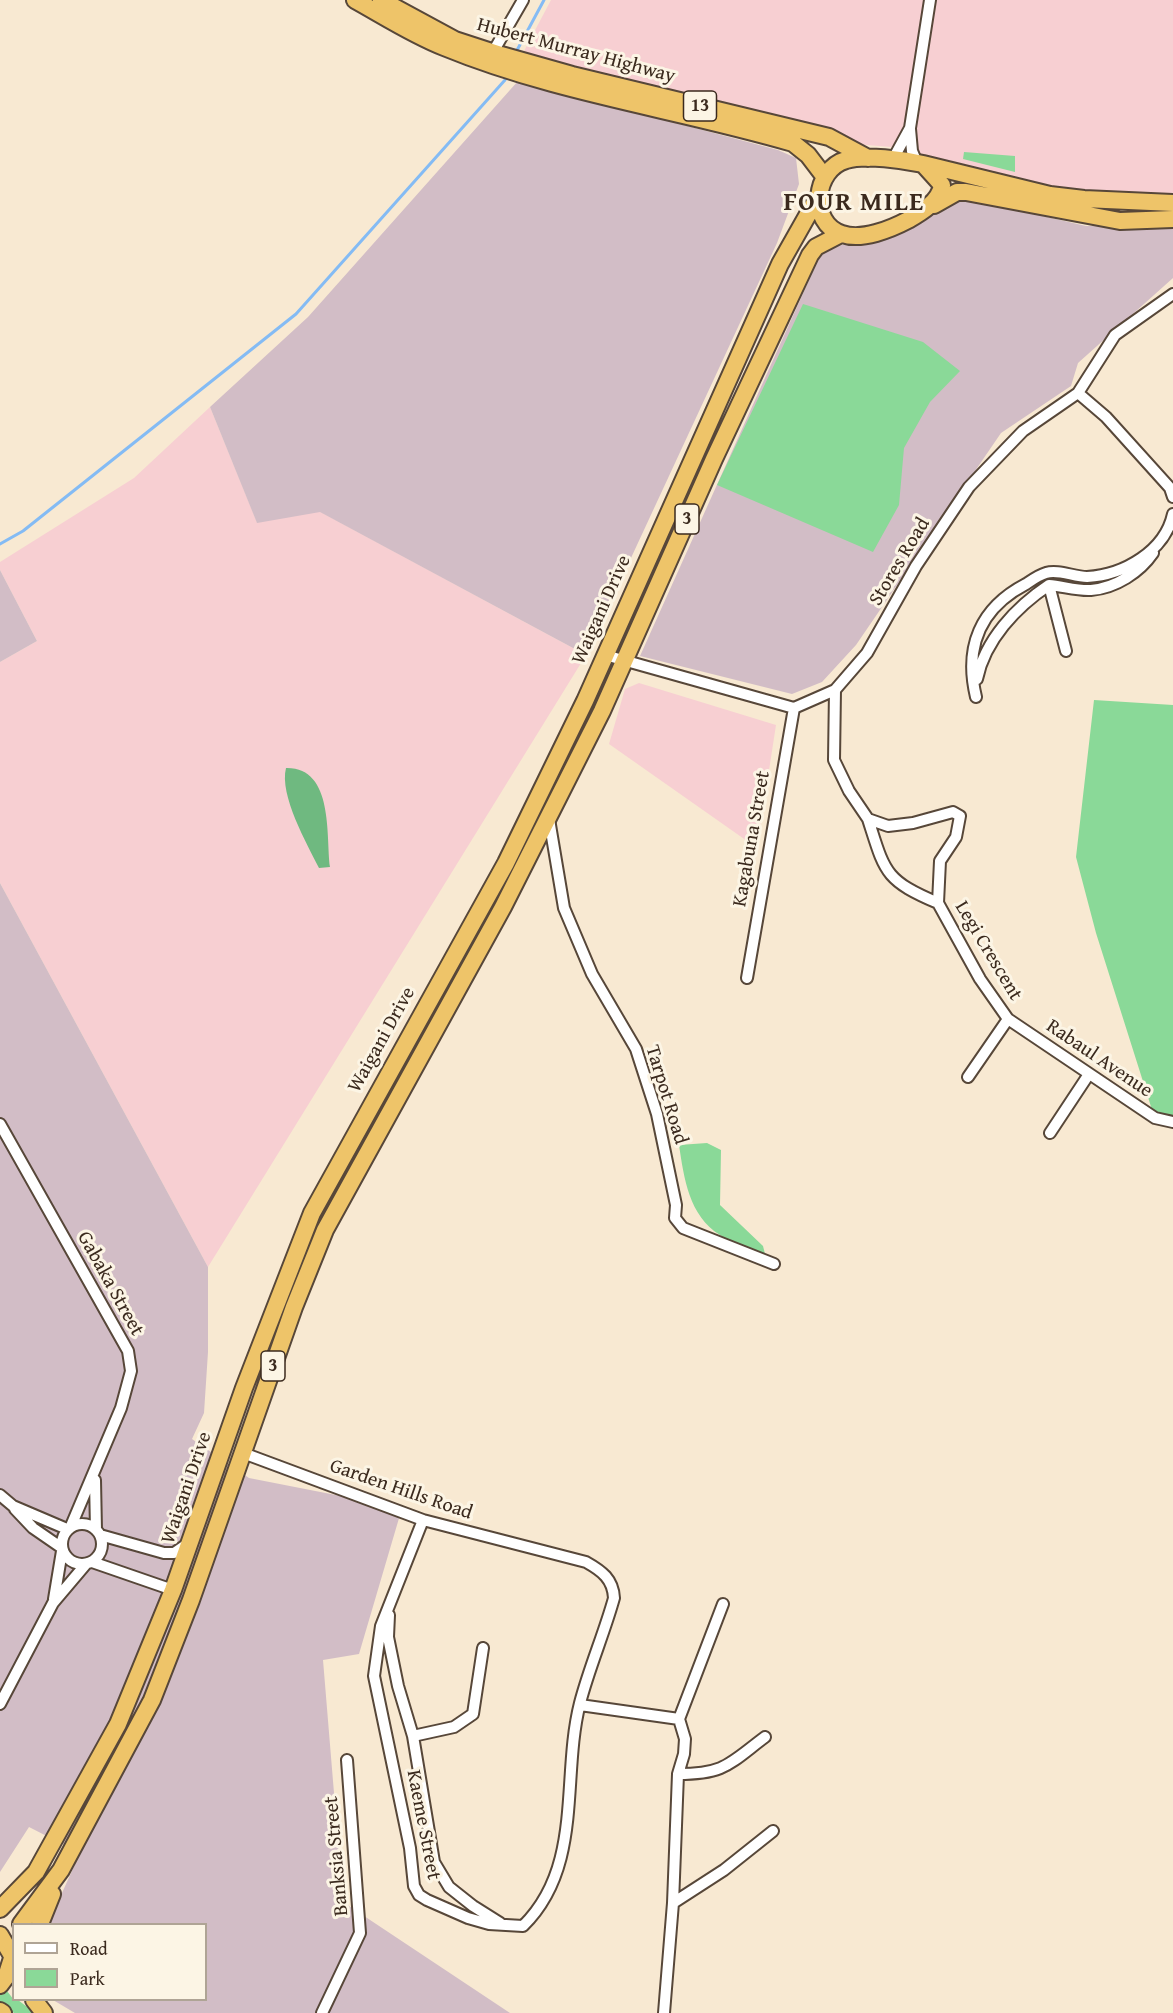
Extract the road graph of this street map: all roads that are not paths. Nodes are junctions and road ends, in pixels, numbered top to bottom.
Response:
1 (355, 0) edge
2 (381, 0) edge
3 (523, 0) edge
4 (930, 0) edge
5 (499, 58) junction
6 (526, 68) junction
7 (910, 128) junction
8 (869, 159) junction
9 (892, 160) junction
10 (920, 163) junction
11 (824, 176) junction
12 (819, 195) junction
13 (1173, 203) edge
14 (924, 211) junction
15 (1173, 219) edge
16 (840, 234) junction
17 (1173, 294) edge
18 (1078, 393) junction
19 (1173, 497) edge
20 (1173, 514) edge
21 (1158, 546) junction
22 (1049, 585) junction
23 (1066, 651) dead end
24 (605, 655) junction
25 (626, 661) junction
26 (835, 690) junction
27 (794, 708) junction
28 (548, 817) junction
29 (868, 819) junction
30 (531, 851) junction
31 (938, 903) junction
32 (461, 942) junction
33 (747, 978) dead end
34 (1008, 1019) junction
35 (1089, 1074) junction
36 (968, 1077) dead end
37 (1173, 1122) edge
38 (0, 1124) edge
39 (1050, 1133) dead end
40 (338, 1204) junction
41 (774, 1264) dead end
42 (286, 1279) junction
43 (294, 1307) junction
44 (244, 1388) junction
45 (243, 1453) junction
46 (95, 1470) junction
47 (0, 1495) edge
48 (13, 1506) junction
49 (222, 1514) junction
50 (423, 1520) junction
51 (69, 1528) junction
52 (98, 1532) junction
53 (190, 1542) junction
54 (62, 1550) junction
55 (586, 1562) joint
56 (89, 1563) junction
57 (173, 1590) junction
58 (53, 1603) junction
59 (723, 1604) dead end
60 (389, 1609) junction
61 (483, 1648) dead end
62 (0, 1704) edge
63 (580, 1705) junction
64 (679, 1719) junction
65 (413, 1736) junction
66 (765, 1737) dead end
67 (347, 1760) dead end
68 (678, 1774) junction
69 (773, 1831) dead end
70 (61, 1870) junction
71 (673, 1903) junction
72 (0, 1910) edge
73 (22, 1923) edge
74 (40, 1923) edge
75 (503, 1925) junction
76 (0, 1935) edge
77 (12, 1956) edge
78 (12, 1960) edge
79 (0, 1985) edge
80 (35, 2001) edge
81 (44, 2013) edge
82 (322, 2013) edge
83 (664, 2013) edge

1 - 5 highway, Hubert Murray Highway / 13
2 - 5 highway, Hubert Murray Highway / 13
3 - 5 street
4 - 7 street
5 - 6 highway, Hubert Murray Highway / 13
6 - 8 highway, Hubert Murray Highway / 13
6 - 11 highway, Hubert Murray Highway / 13
7 - 9 street
7 - 10 street
8 - 9 highway, 13
8 - 11 highway, 13
9 - 10 highway, 13
10 - 13 highway, 13
10 - 14 highway
11 - 12 highway
12 - 16 highway
12 - 24 highway, Waigani Drive / 3
14 - 15 highway
14 - 16 highway
16 - 25 highway, Waigani Drive / 3
17 - 18 street, Stores Road
18 - 19 street
18 - 26 street, Stores Road
20 - 21 street
21 - 22 street
21 - 22 street
22 - 23 street
24 - 25 street
24 - 32 highway, Waigani Drive / 3
25 - 27 street
25 - 28 highway, Waigani Drive / 3
26 - 27 street, Stores Road
26 - 29 street
27 - 33 street, Kagabuna Street
28 - 30 highway, Waigani Drive / 3
28 - 41 street, Tarpot Road
29 - 31 street
29 - 31 street, Legi Crescent
30 - 32 highway
30 - 40 highway, Waigani Drive / 3
31 - 34 street, Legi Crescent
32 - 42 highway, Waigani Drive / 3
34 - 35 street, Rabaul Avenue
34 - 36 street
35 - 37 street, Rabaul Avenue
35 - 39 street
38 - 46 street, Gabaka Street
40 - 42 highway
40 - 43 highway, Waigani Drive / 3
42 - 44 highway, Waigani Drive / 3
43 - 44 highway
43 - 45 highway, Waigani Drive / 3
44 - 53 highway, Waigani Drive / 3
45 - 49 highway, Waigani Drive / 3
45 - 50 street, Garden Hills Road
46 - 51 street, Gabaka Street
46 - 52 street, Gabaka Street
47 - 48 street
48 - 51 street
48 - 54 street
49 - 57 highway
49 - 70 highway, Waigani Drive / 3
50 - 55 street, Garden Hills Road
50 - 60 street, Kaeme Street
51 - 52 street
51 - 54 street
52 - 53 street
52 - 56 street
53 - 57 highway, Waigani Drive / 3
54 - 56 street
54 - 58 street
55 - 63 street, Kaeme Street
56 - 57 street
56 - 58 street
57 - 72 highway, Waigani Drive / 3
58 - 62 street
59 - 64 street
60 - 65 street
60 - 75 street, Kaeme Street
61 - 65 street
63 - 64 street
63 - 75 street, Kaeme Street
64 - 68 street
65 - 75 street
66 - 68 street
67 - 82 street, Banksia Street
68 - 71 street
69 - 71 street
70 - 73 highway, Waigani Drive / 3
70 - 74 highway
71 - 83 street
76 - 77 highway
78 - 79 highway
80 - 81 highway

